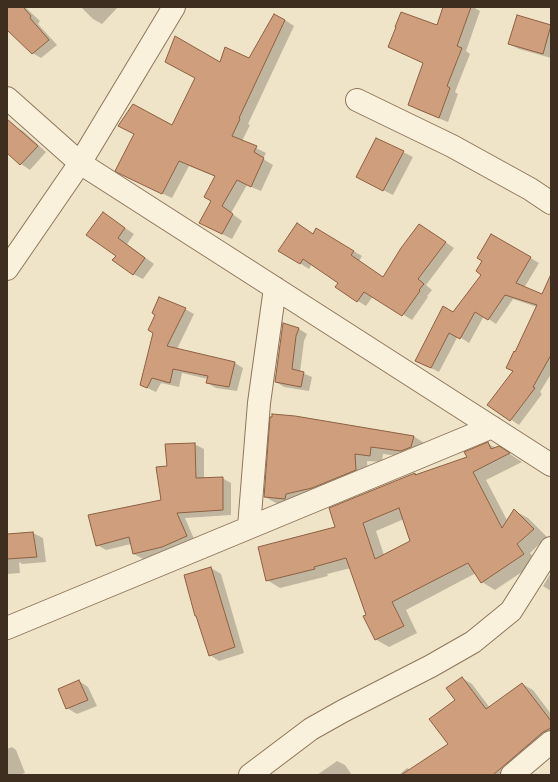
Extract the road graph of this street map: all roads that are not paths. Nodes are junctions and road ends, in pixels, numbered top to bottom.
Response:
1 (174, 7) edge
2 (7, 98) edge
3 (356, 100) dead end
4 (80, 163) junction
5 (551, 203) edge
6 (7, 269) edge
7 (275, 288) junction
8 (492, 427) junction
9 (551, 465) edge
10 (249, 527) junction
11 (551, 548) edge
12 (7, 628) edge
13 (551, 742) edge
14 (250, 775) edge
15 (512, 775) edge

1 - 4 street
2 - 4 street
3 - 5 street
4 - 6 street
4 - 7 street
7 - 8 street
7 - 10 street
8 - 9 street
8 - 10 street
10 - 12 street
11 - 14 street
13 - 15 street

